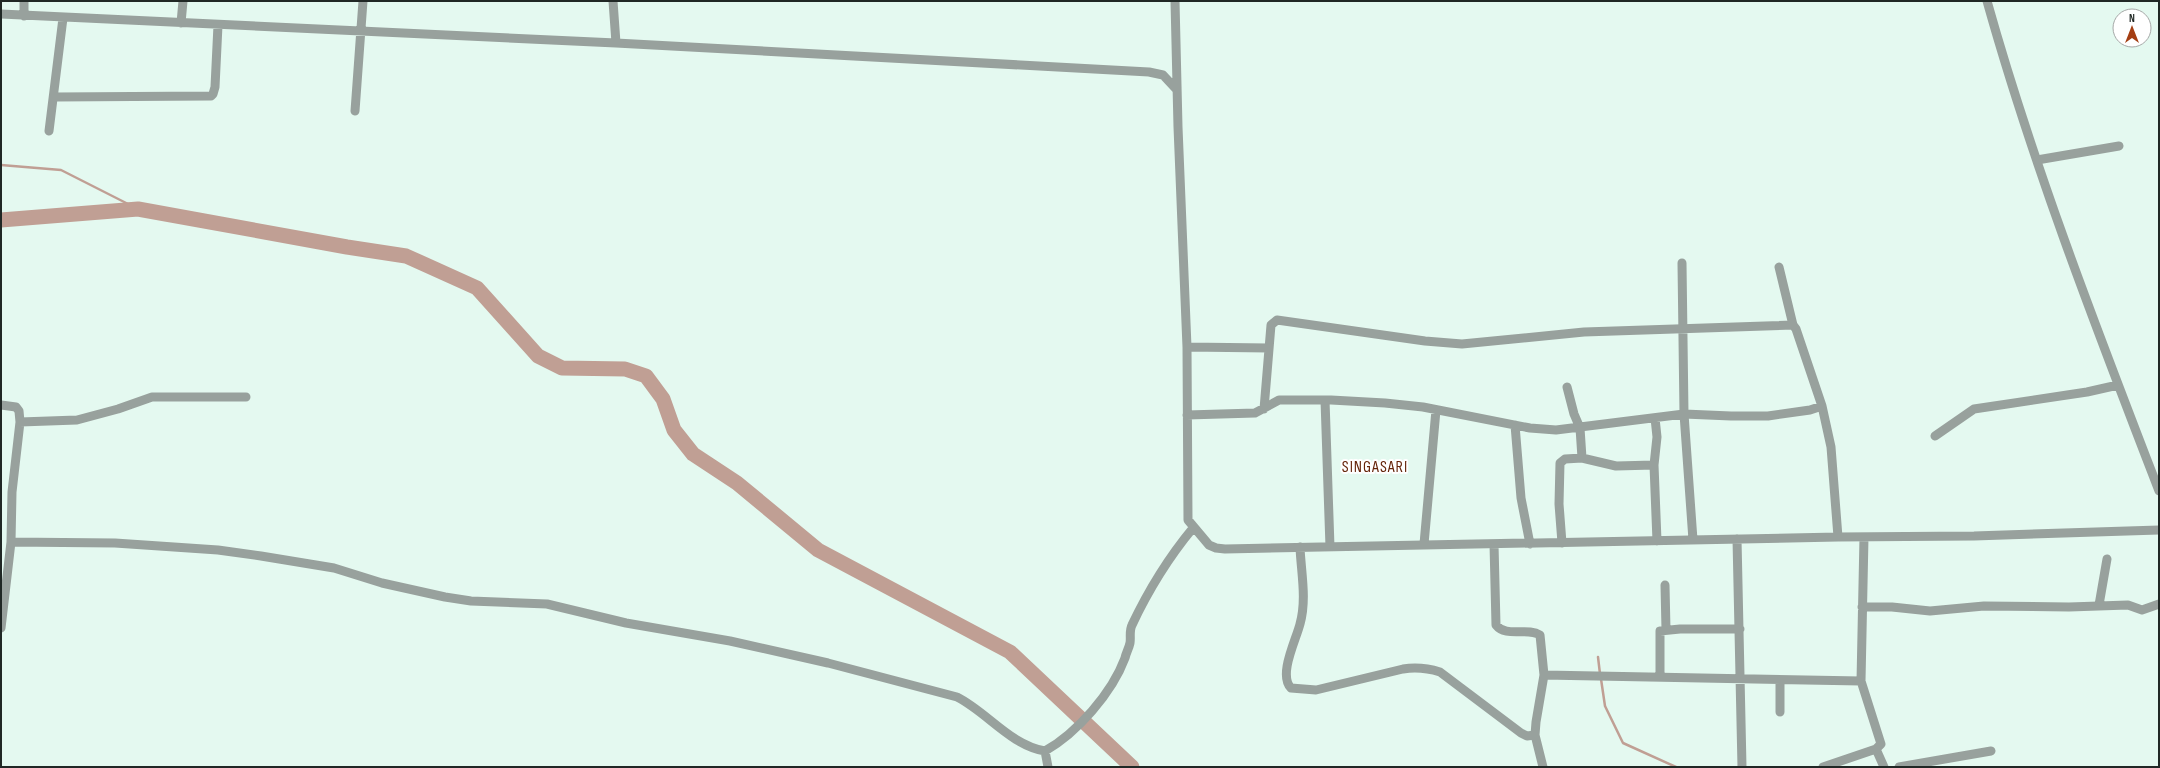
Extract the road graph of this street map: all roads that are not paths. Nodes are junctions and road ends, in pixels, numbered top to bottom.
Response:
1 (24, 1) edge
2 (183, 1) edge
3 (363, 1) edge
4 (613, 1) edge
5 (1175, 1) edge
6 (1987, 1) edge
7 (1, 14) edge
8 (24, 16) junction
9 (64, 18) junction
10 (181, 23) junction
11 (218, 26) junction
12 (362, 31) junction
13 (616, 42) junction
14 (1177, 90) junction
15 (55, 97) junction
16 (355, 111) dead end
17 (49, 131) dead end
18 (2119, 146) dead end
19 (2037, 160) junction
20 (1682, 263) dead end
21 (1779, 267) dead end
22 (1793, 325) junction
23 (1682, 329) junction
24 (1187, 347) junction
25 (1269, 348) junction
26 (2118, 385) junction
27 (1567, 387) dead end
28 (246, 397) dead end
29 (1325, 400) junction
30 (1, 405) edge
31 (1822, 406) junction
32 (1264, 409) junction
33 (1436, 410) junction
34 (1684, 414) junction
35 (1187, 415) junction
36 (1655, 418) junction
37 (20, 422) junction
38 (1515, 426) junction
39 (1580, 428) junction
40 (1935, 436) dead end
41 (1582, 458) junction
42 (1654, 465) junction
43 (2159, 492) edge
44 (1193, 528) junction
45 (2159, 530) edge
46 (1838, 537) junction
47 (1864, 537) junction
48 (1737, 539) junction
49 (1692, 540) junction
50 (1658, 541) junction
51 (11, 542) junction
52 (1562, 543) junction
53 (1424, 544) junction
54 (1494, 544) junction
55 (1530, 544) junction
56 (1330, 546) junction
57 (1300, 547) junction
58 (2107, 559) dead end
59 (1665, 585) dead end
60 (2159, 604) edge
61 (2099, 605) junction
62 (1862, 607) junction
63 (1, 628) edge
64 (1740, 629) junction
65 (1666, 630) junction
66 (1544, 675) junction
67 (1660, 677) junction
68 (1739, 679) junction
69 (1780, 680) junction
70 (1860, 681) junction
71 (1780, 712) dead end
72 (1535, 735) junction
73 (1876, 749) junction
74 (1991, 750) dead end
75 (1045, 751) junction
76 (1048, 767) edge
77 (1543, 767) edge
78 (1742, 767) edge
79 (1823, 767) edge
80 (1884, 767) edge
81 (1899, 767) edge

1 - 8 street
2 - 10 street
3 - 12 street
4 - 13 street
5 - 14 street
6 - 19 street
7 - 8 street
8 - 9 street
9 - 10 street
9 - 15 street
10 - 11 street
11 - 12 street
11 - 15 street
12 - 13 street
12 - 16 street
13 - 14 street
14 - 24 street
15 - 17 street
18 - 19 street
19 - 26 street
20 - 23 street
21 - 22 street
22 - 23 street
22 - 31 street
23 - 25 street
23 - 34 street
24 - 25 street
24 - 35 street
25 - 32 street
26 - 40 street
26 - 43 street
27 - 39 street
28 - 37 street
29 - 32 street
29 - 33 street
29 - 56 street
30 - 37 street
31 - 34 street
31 - 46 street
32 - 35 street
33 - 38 street
33 - 53 street
34 - 36 street
34 - 49 street
35 - 44 street
36 - 39 street
36 - 42 street
37 - 51 street
38 - 39 street
38 - 55 street
39 - 41 street
41 - 42 street
41 - 52 street
42 - 50 street
44 - 57 street
44 - 75 street
45 - 47 street
46 - 47 street
46 - 48 street
47 - 62 street
48 - 49 street
48 - 64 street
49 - 50 street
50 - 52 street
51 - 63 street
51 - 75 street
52 - 55 street
53 - 54 street
53 - 56 street
54 - 55 street
54 - 66 street
56 - 57 street
57 - 72 street
58 - 61 street
59 - 65 street
60 - 61 street
61 - 62 street
62 - 70 street
64 - 65 street
64 - 68 street
65 - 67 street
66 - 67 street
66 - 72 street
67 - 68 street
68 - 69 street
68 - 78 street
69 - 70 street
69 - 71 street
70 - 73 street
72 - 77 street
73 - 79 street
73 - 80 street
74 - 81 street
75 - 76 street

